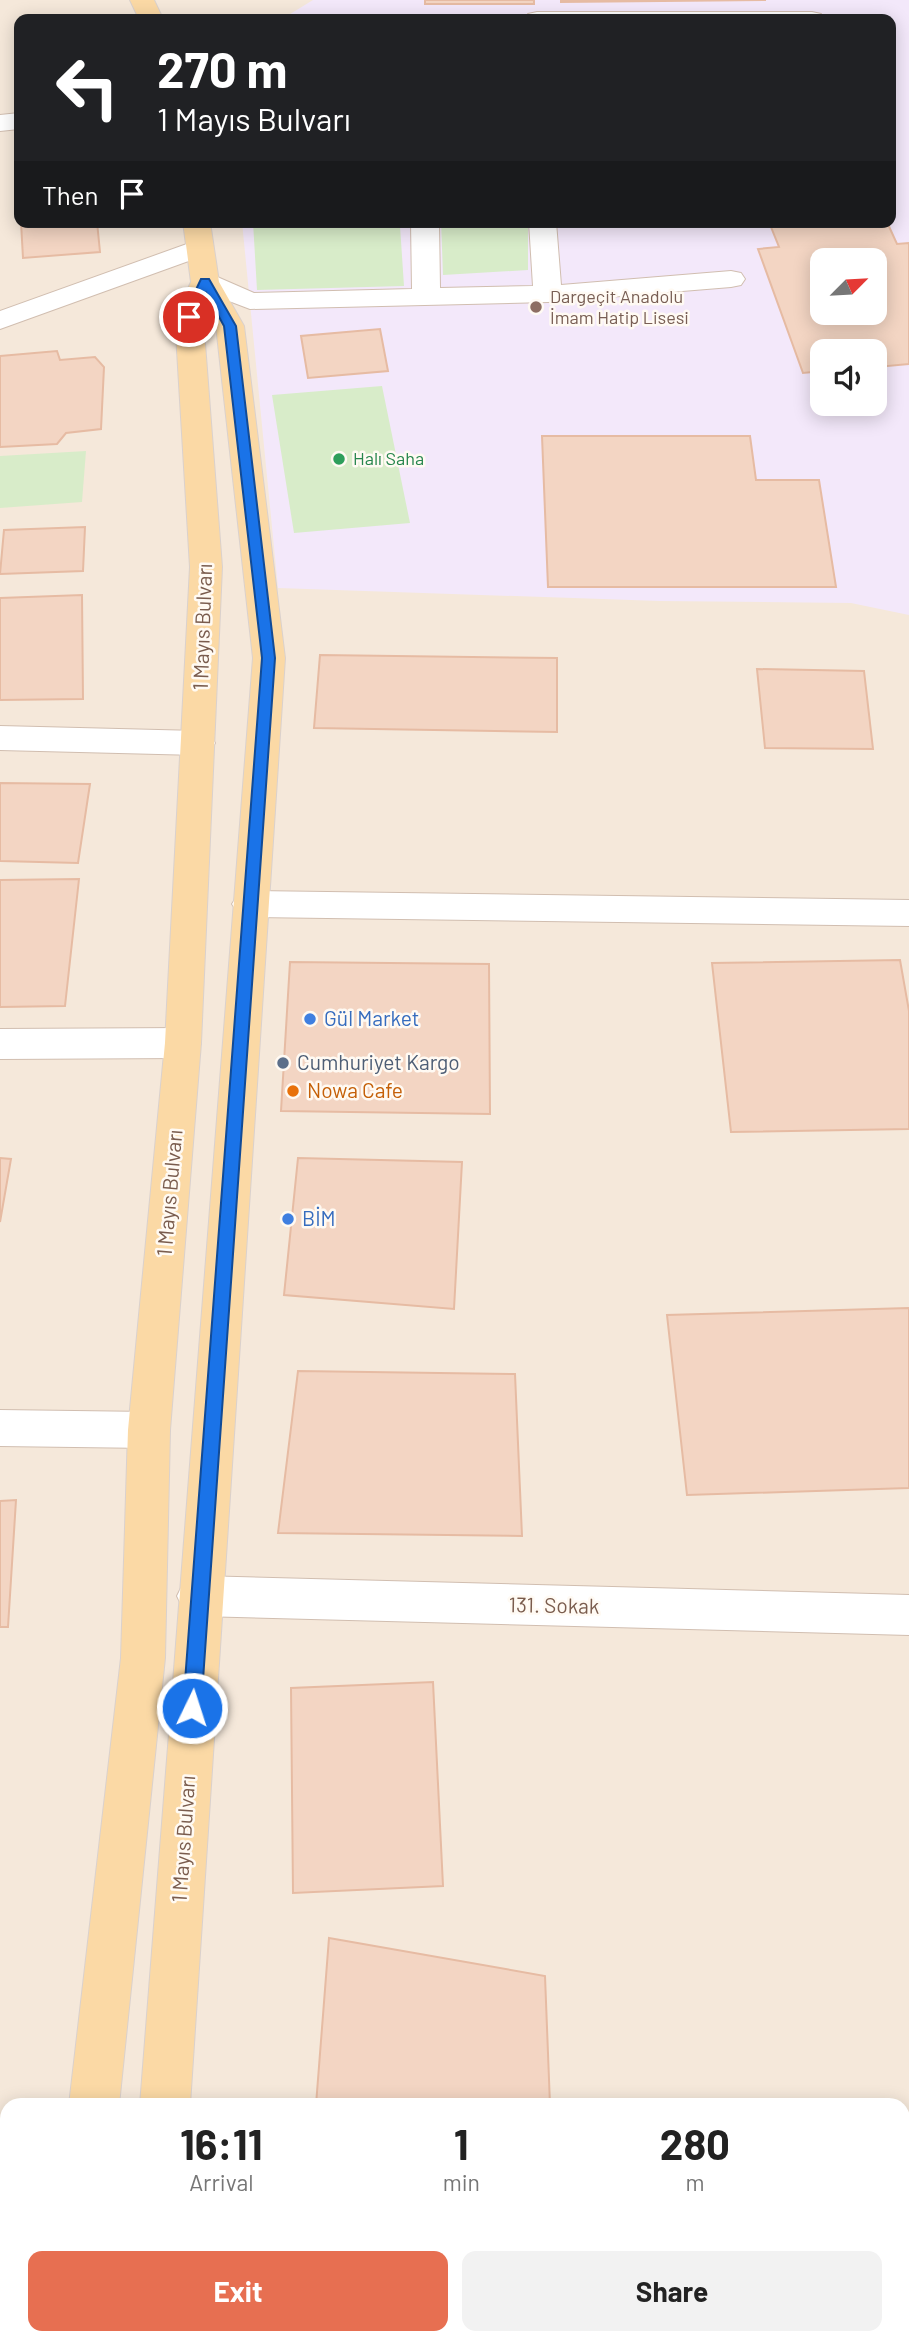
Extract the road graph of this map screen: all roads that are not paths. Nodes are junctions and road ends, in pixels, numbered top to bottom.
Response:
1 (425, 228) edge
2 (542, 228) edge
3 (200, 251) edge
4 (731, 279) dead end
5 (548, 294) junction
6 (426, 296) junction
7 (0, 321) edge
8 (0, 738) edge
9 (198, 743) junction
10 (250, 904) junction
11 (909, 913) edge
12 (0, 1044) edge
13 (183, 1044) junction
14 (0, 1428) edge
15 (149, 1430) junction
16 (199, 1597) junction
17 (909, 1615) edge
18 (95, 2098) edge
19 (165, 2098) edge

1 - 6 street
2 - 5 street
3 - 6 street
3 - 7 street
3 - 9 main road, 1 Mayıs Bulvarı
3 - 10 main road, 1 Mayıs Bulvarı
4 - 5 street
5 - 6 street
8 - 9 street
9 - 13 main road, 1 Mayıs Bulvarı
10 - 11 street
10 - 16 main road, 1 Mayıs Bulvarı
12 - 13 street
13 - 15 main road, 1 Mayıs Bulvarı
14 - 15 street
15 - 18 main road, 1 Mayıs Bulvarı
16 - 17 street, 131. Sokak
16 - 19 main road, 1 Mayıs Bulvarı

